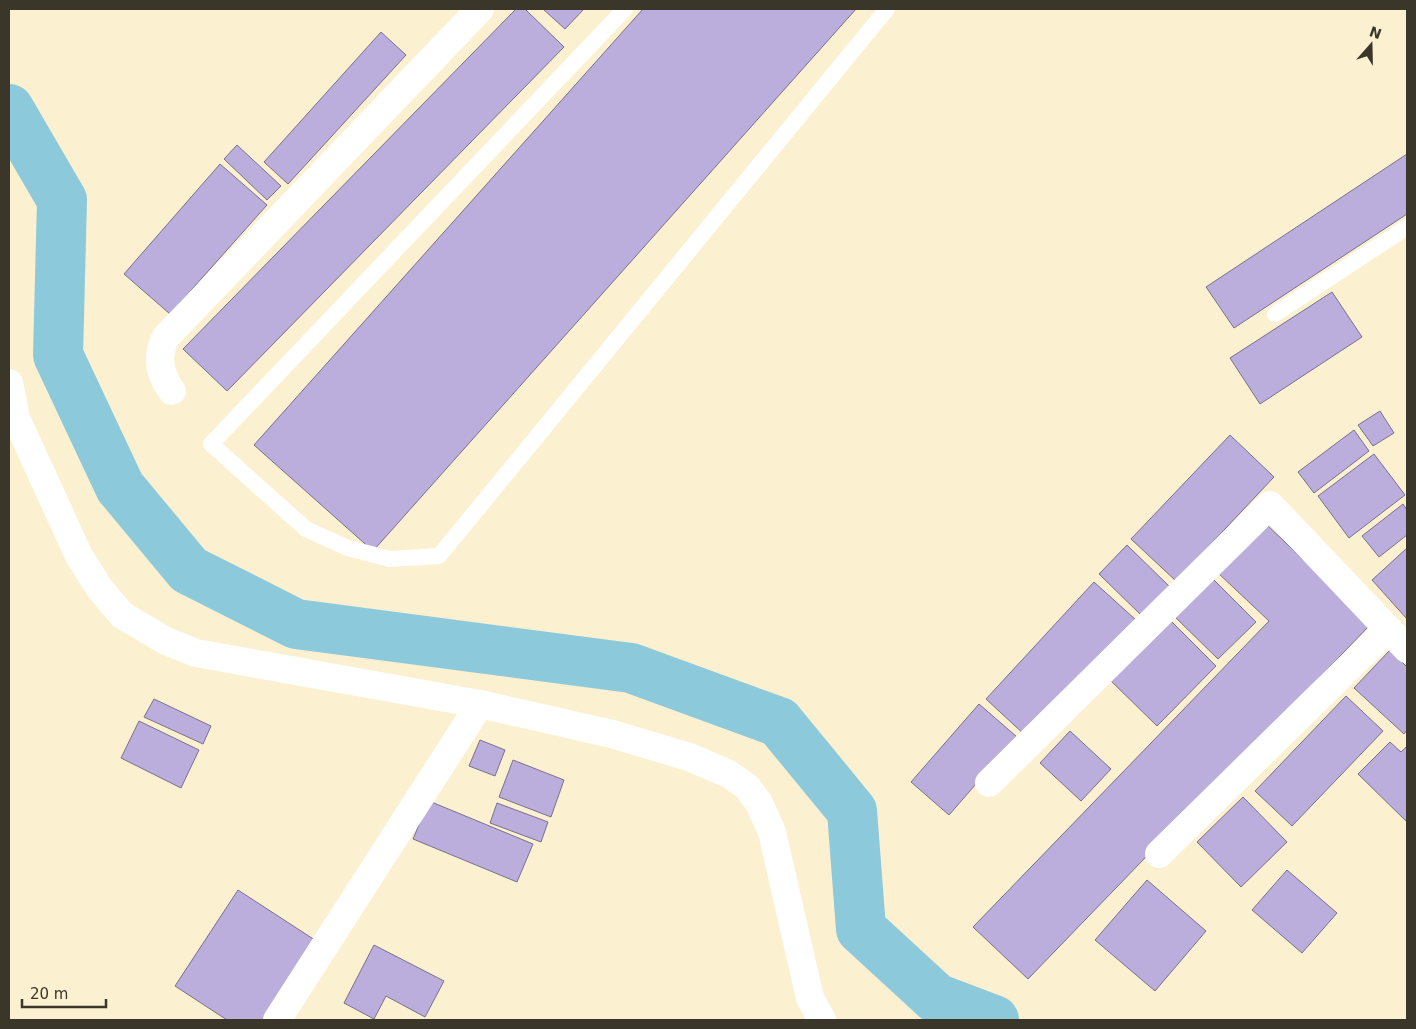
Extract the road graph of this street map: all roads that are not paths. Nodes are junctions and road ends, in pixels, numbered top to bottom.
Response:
1 (480, 9) edge
2 (625, 9) edge
3 (887, 9) edge
4 (1407, 227) edge
5 (1275, 314) dead end
6 (9, 383) edge
7 (172, 391) dead end
8 (1388, 629) junction
9 (1407, 649) edge
10 (480, 704) junction
11 (989, 783) dead end
12 (1159, 854) dead end
13 (277, 1020) edge
14 (822, 1020) edge

1 - 7 street
2 - 3 lane
4 - 5 lane
6 - 10 street
8 - 9 street
8 - 11 street
8 - 12 street
10 - 13 street
10 - 14 street

